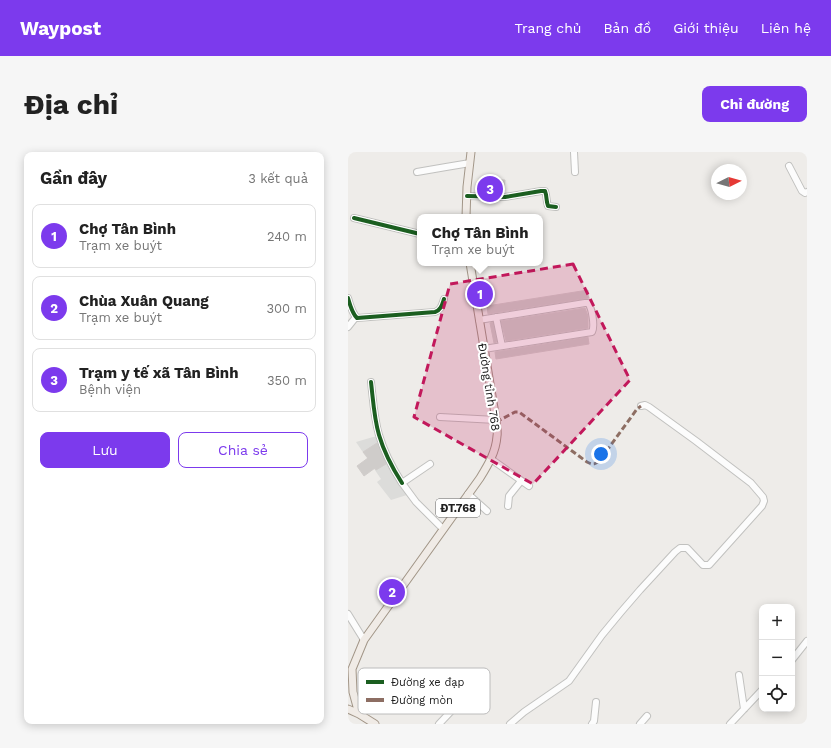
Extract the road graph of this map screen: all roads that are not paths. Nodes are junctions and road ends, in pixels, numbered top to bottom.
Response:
1 (471, 152) edge
2 (574, 152) edge
3 (470, 162) junction
4 (789, 166) dead end
5 (417, 172) dead end
6 (575, 172) dead end
7 (807, 192) edge
8 (467, 196) junction
9 (556, 207) dead end
10 (466, 214) edge
11 (354, 218) dead end
12 (417, 233) edge
13 (470, 266) edge
14 (348, 298) edge
15 (444, 299) dead end
16 (356, 317) junction
17 (496, 317) junction
18 (479, 320) junction
19 (348, 328) edge
20 (502, 346) junction
21 (484, 349) junction
22 (371, 382) dead end
23 (641, 406) dead end
24 (440, 417) dead end
25 (496, 420) junction
26 (491, 459) junction
27 (430, 464) dead end
28 (522, 481) junction
29 (402, 483) junction
30 (529, 486) dead end
31 (468, 494) junction
32 (508, 506) dead end
33 (486, 511) dead end
34 (443, 529) junction
35 (348, 614) edge
36 (364, 640) junction
37 (807, 641) edge
38 (795, 656) edge
39 (350, 670) edge
40 (739, 675) dead end
41 (759, 693) edge
42 (596, 702) dead end
43 (744, 708) junction
44 (348, 709) edge
45 (358, 710) edge
46 (358, 714) edge
47 (359, 714) edge
48 (448, 714) edge
49 (648, 716) dead end
50 (375, 724) edge
51 (439, 724) edge
52 (510, 724) edge
53 (592, 724) edge
54 (640, 724) edge
55 (730, 724) edge

1 - 3 main road
2 - 6 street
3 - 5 street
3 - 8 main road
4 - 7 street
8 - 9 street
8 - 10 main road
11 - 12 street
13 - 18 main road, Đường tỉnh 768 / ĐT.768
14 - 16 street
15 - 16 street
16 - 19 street
17 - 18 street
17 - 20 street
17 - 20 street
18 - 21 main road, Đường tỉnh 768 / ĐT.768
20 - 21 street
21 - 25 main road, Đường tỉnh 768 / ĐT.768
22 - 29 street
23 - 52 street
24 - 25 street
25 - 26 main road, Đường tỉnh 768 / ĐT.768
26 - 28 street
26 - 31 main road, Đường tỉnh 768 / ĐT.768
27 - 29 street
28 - 30 street
28 - 32 street
29 - 34 street
31 - 33 street
31 - 34 main road, Đường tỉnh 768 / ĐT.768
34 - 36 main road, Đường tỉnh 768 / ĐT.768
35 - 36 street
36 - 39 main road, Đường tỉnh 768 / ĐT.768
37 - 38 street
39 - 45 main road, Đường tỉnh 768 / ĐT.768
40 - 43 street
41 - 43 street
42 - 53 street
43 - 55 street
44 - 46 main road
47 - 50 main road
48 - 51 street
49 - 54 street

